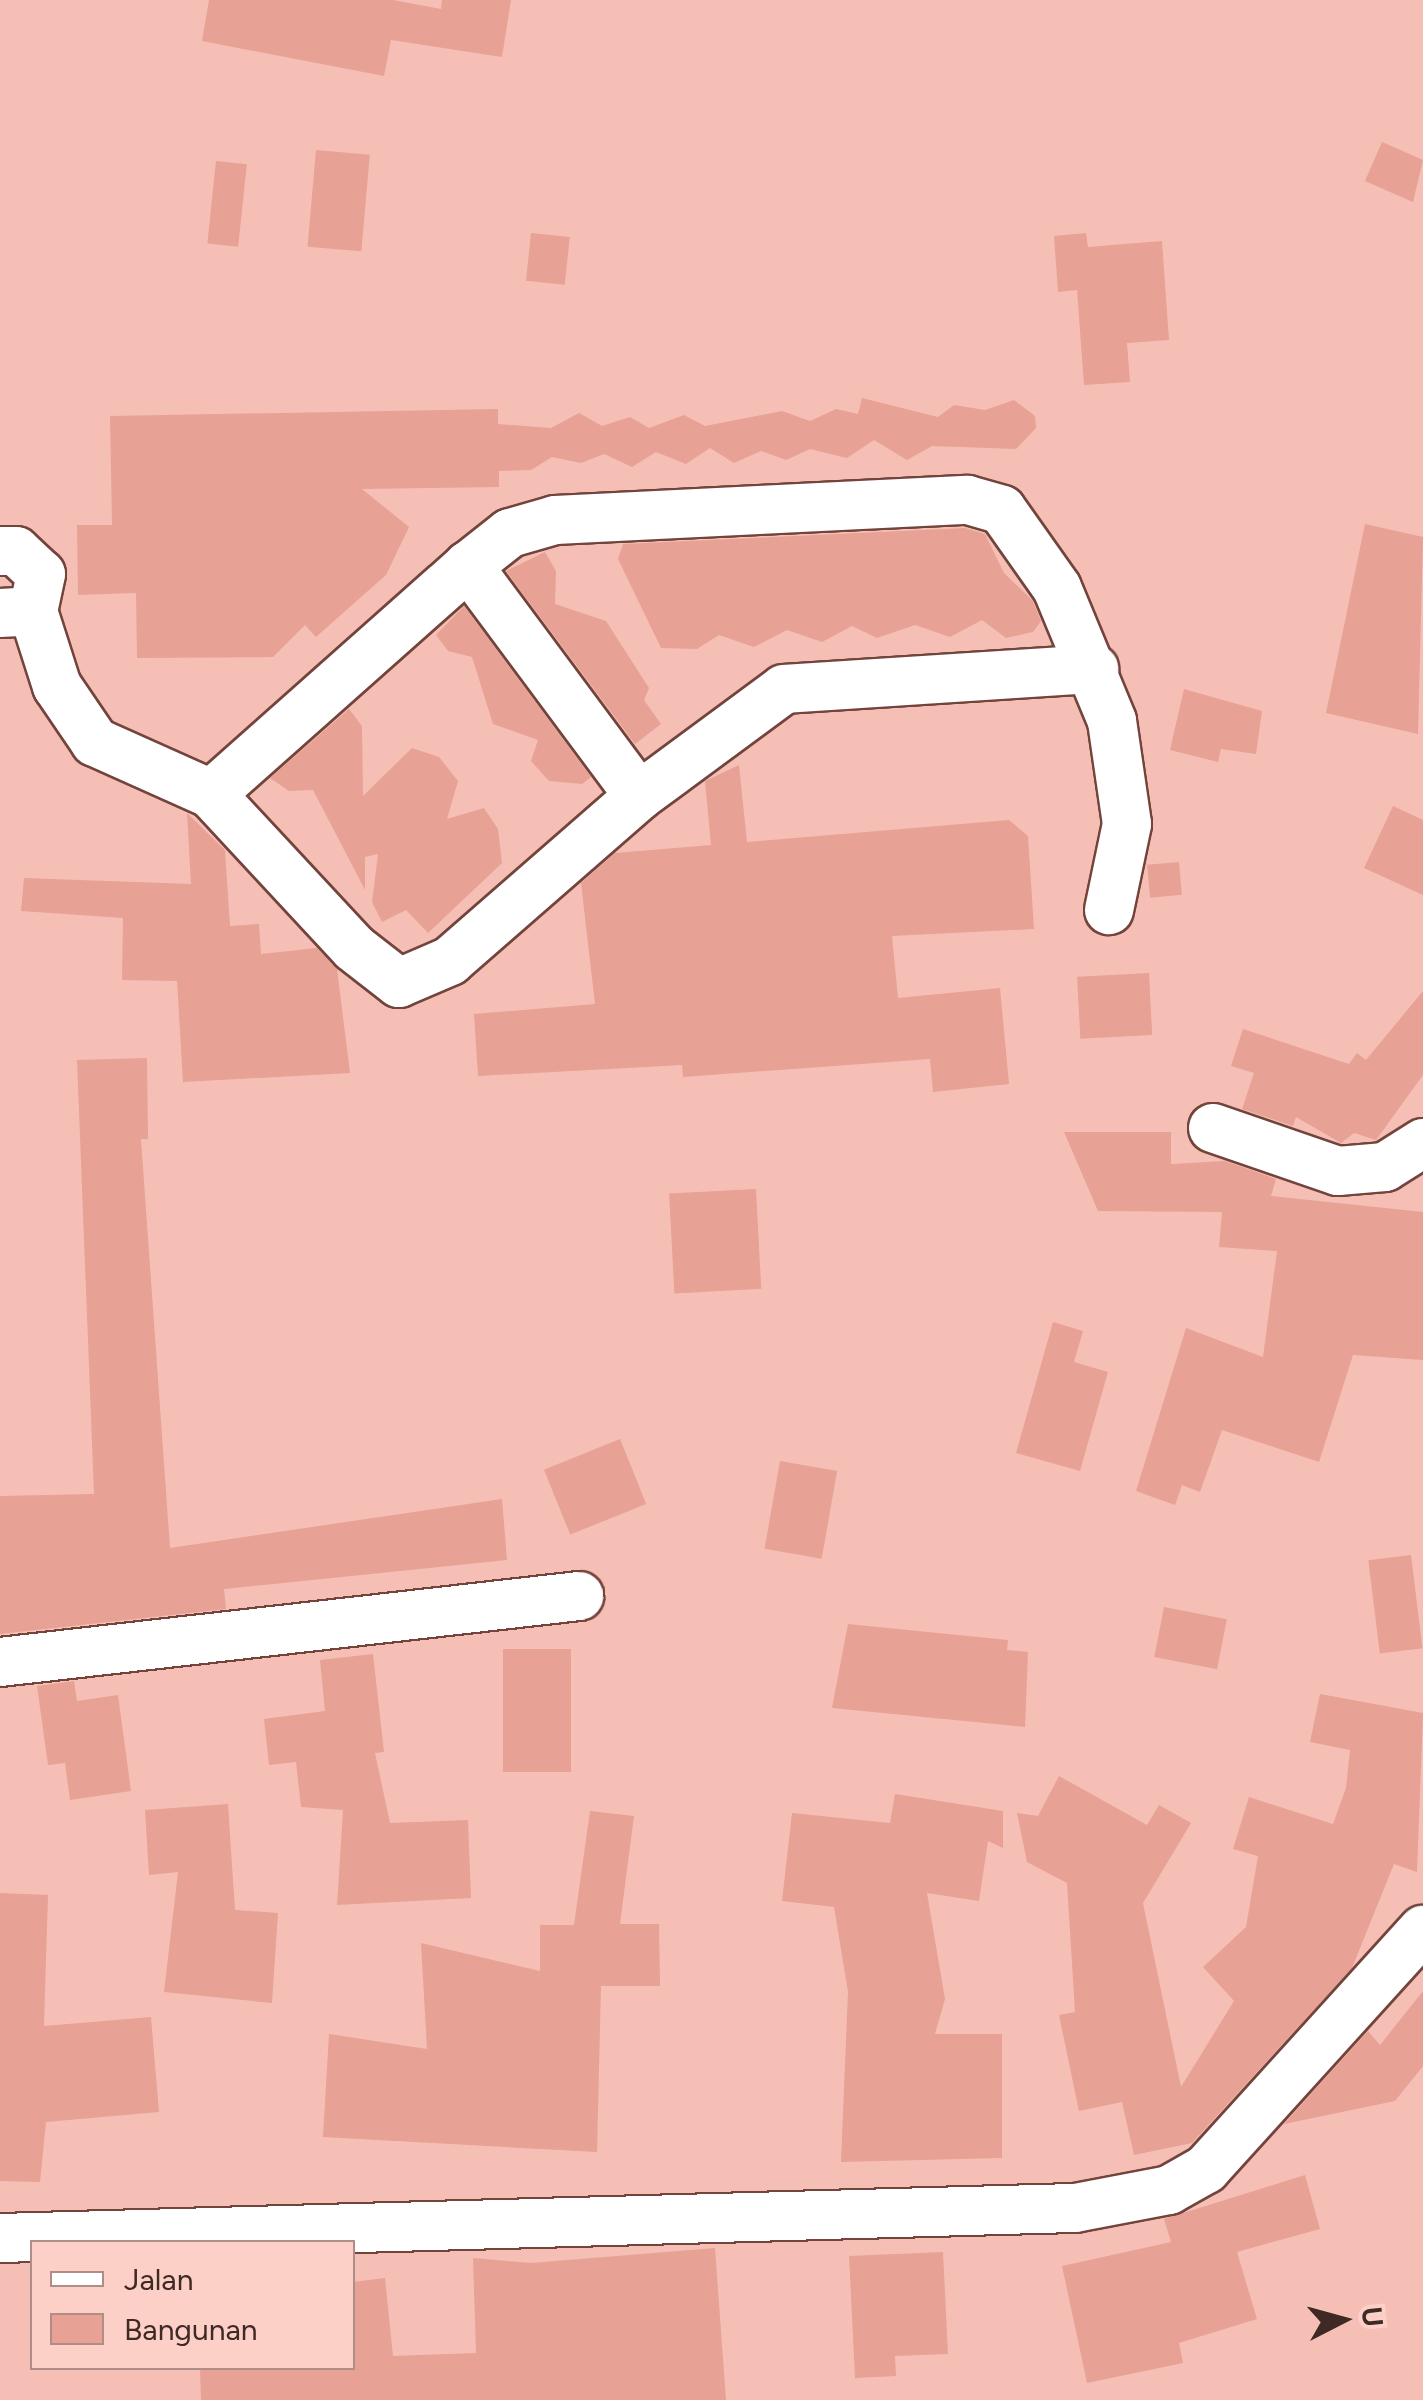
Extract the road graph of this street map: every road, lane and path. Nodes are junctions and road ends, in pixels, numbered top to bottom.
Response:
1 (0, 551) edge
2 (468, 566) junction
3 (16, 612) edge
4 (1094, 669) junction
5 (211, 794) junction
6 (639, 796) junction
7 (1109, 910) dead end
8 (1213, 1128) dead end
9 (1423, 1143) edge
10 (579, 1596) dead end
11 (0, 1662) edge
12 (1423, 1930) edge
13 (0, 2238) edge

1 - 3 street
2 - 4 street
2 - 5 street
2 - 6 street
3 - 5 street
4 - 6 street
4 - 7 street
5 - 6 street
8 - 9 street
10 - 11 street
12 - 13 street

